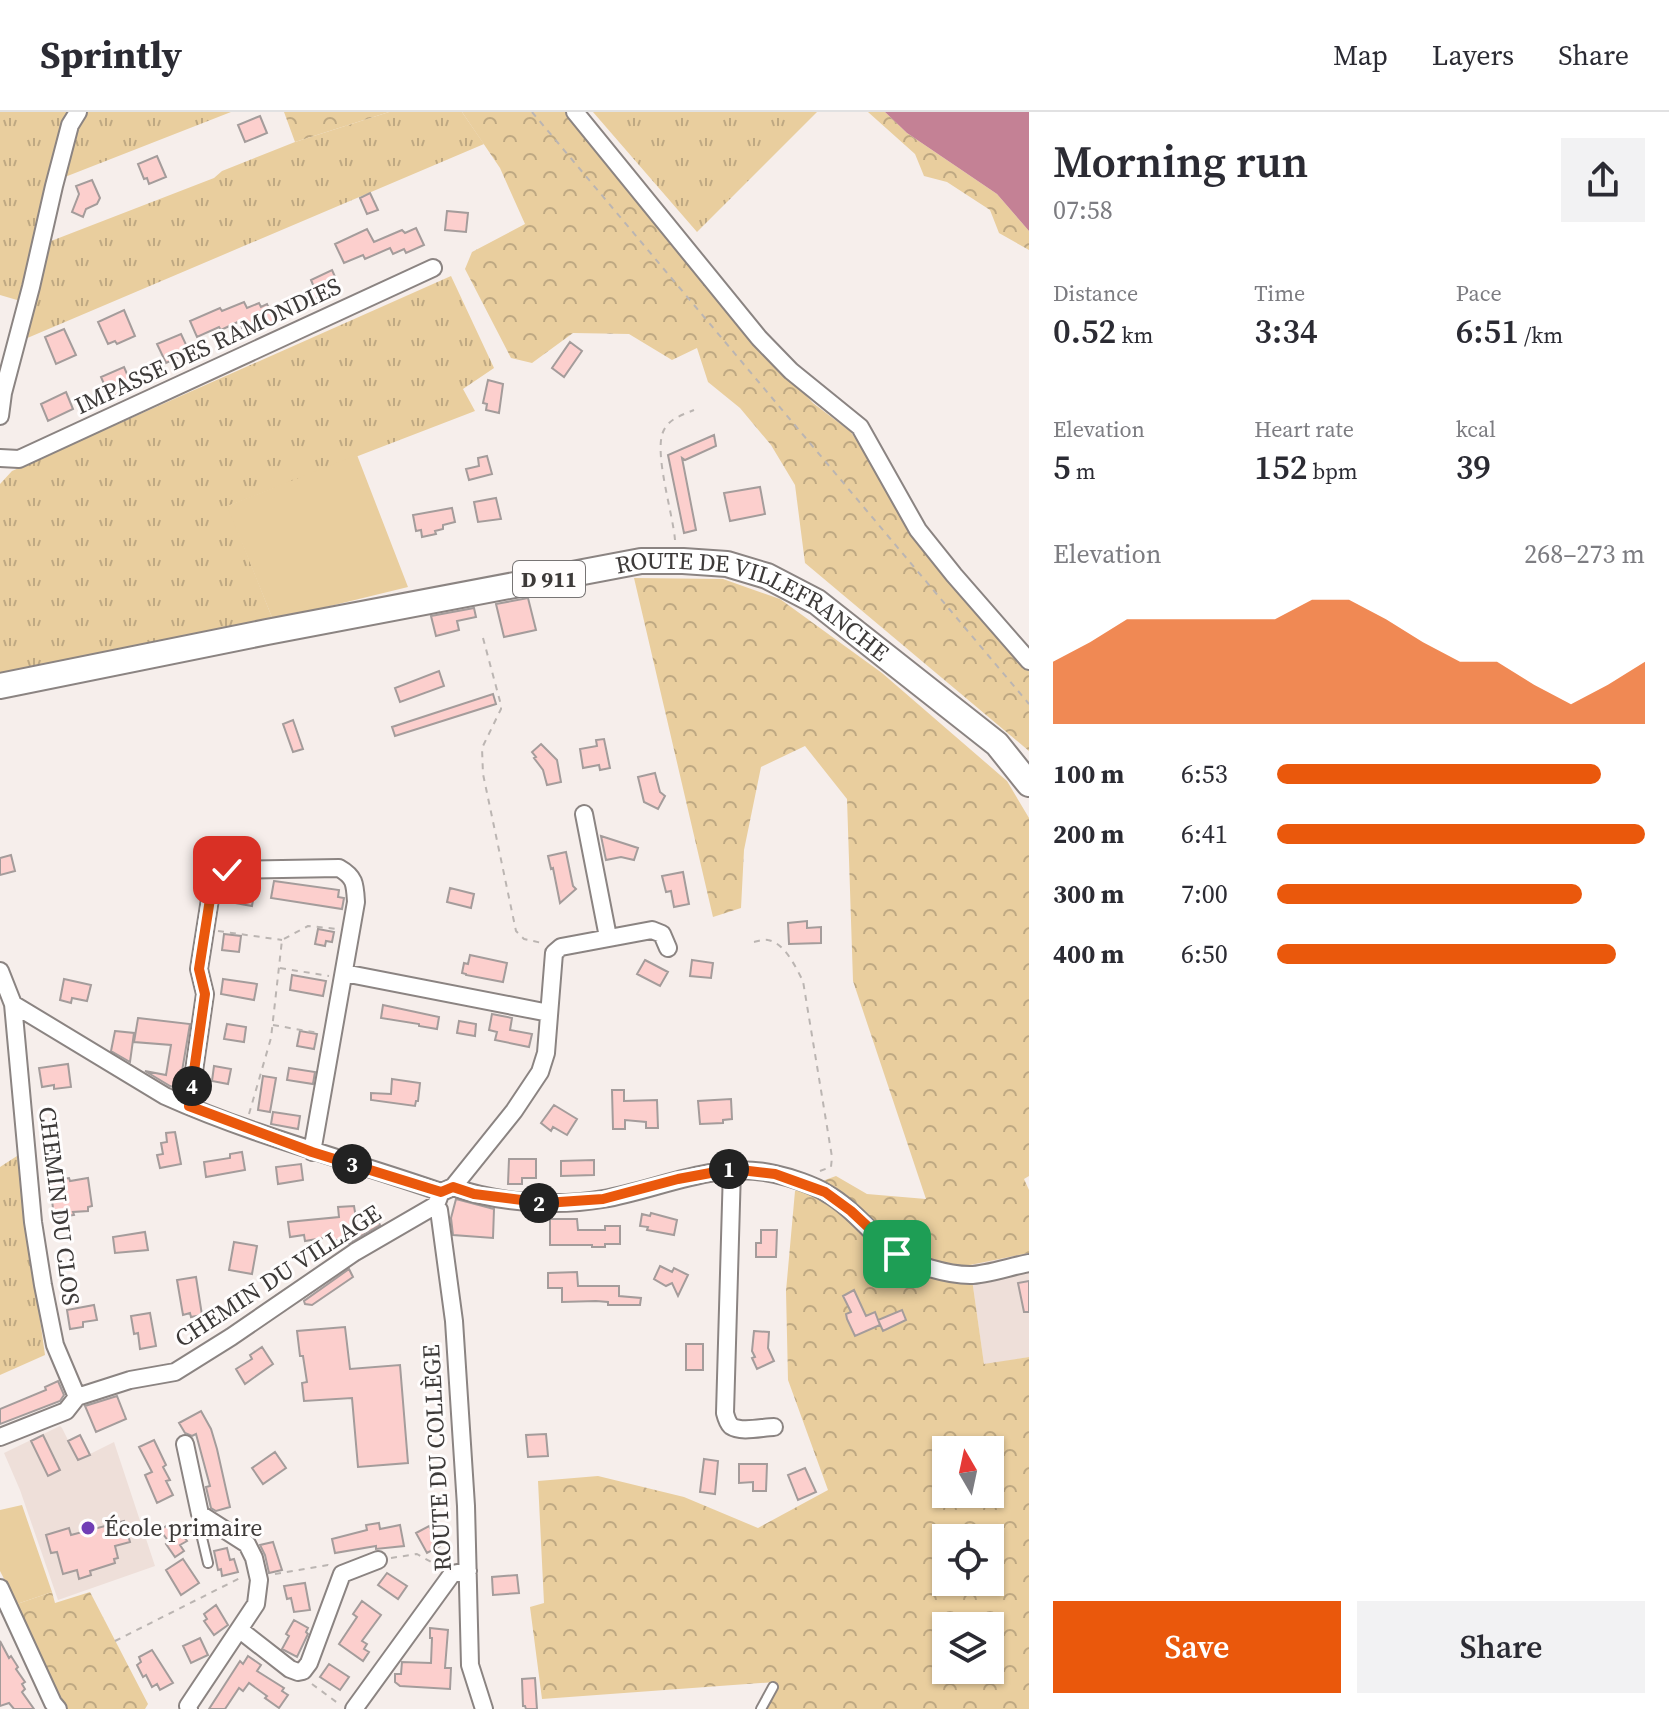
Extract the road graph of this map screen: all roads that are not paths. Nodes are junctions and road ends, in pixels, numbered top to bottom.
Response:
1 (78, 112) edge
2 (575, 112) edge
3 (433, 268) dead end
4 (1, 396) edge
5 (0, 416) edge
6 (0, 458) edge
7 (1029, 661) edge
8 (0, 686) edge
9 (1029, 784) edge
10 (584, 814) dead end
11 (608, 937) junction
12 (668, 948) dead end
13 (0, 971) edge
14 (343, 976) junction
15 (13, 1004) junction
16 (549, 1013) junction
17 (189, 1106) junction
18 (312, 1152) junction
19 (732, 1169) junction
20 (443, 1195) junction
21 (1029, 1263) edge
22 (77, 1397) junction
23 (774, 1427) dead end
24 (0, 1437) edge
25 (185, 1444) dead end
26 (200, 1514) junction
27 (378, 1560) road end
28 (208, 1563) dead end
29 (460, 1572) junction
30 (0, 1588) edge
31 (240, 1630) junction
32 (773, 1687) dead end
33 (349, 1708) edge
34 (58, 1709) edge
35 (189, 1709) edge
36 (484, 1709) edge
37 (761, 1709) edge

1 - 4 street
2 - 7 street
3 - 6 street, IMPASSE DES RAMONDIES
4 - 5 street
8 - 9 main road, ROUTE DE VILLEFRANCHE / D 911
10 - 11 street
11 - 12 street
11 - 16 street
13 - 15 street, CHEMIN DU CLOS
14 - 16 street
14 - 17 street
14 - 18 street
15 - 17 street
15 - 22 street, CHEMIN DU CLOS
16 - 20 street
17 - 18 street
18 - 20 street
19 - 20 street
19 - 21 street
19 - 23 street
20 - 22 street, CHEMIN DU VILLAGE
20 - 29 street, ROUTE DU COLLÈGE
22 - 24 street, CHEMIN DU VILLAGE
25 - 26 street
26 - 28 lane
26 - 31 street
27 - 31 street
29 - 33 street
29 - 36 street, ROUTE DU COLLÈGE
30 - 34 street
31 - 35 street
32 - 37 lane

